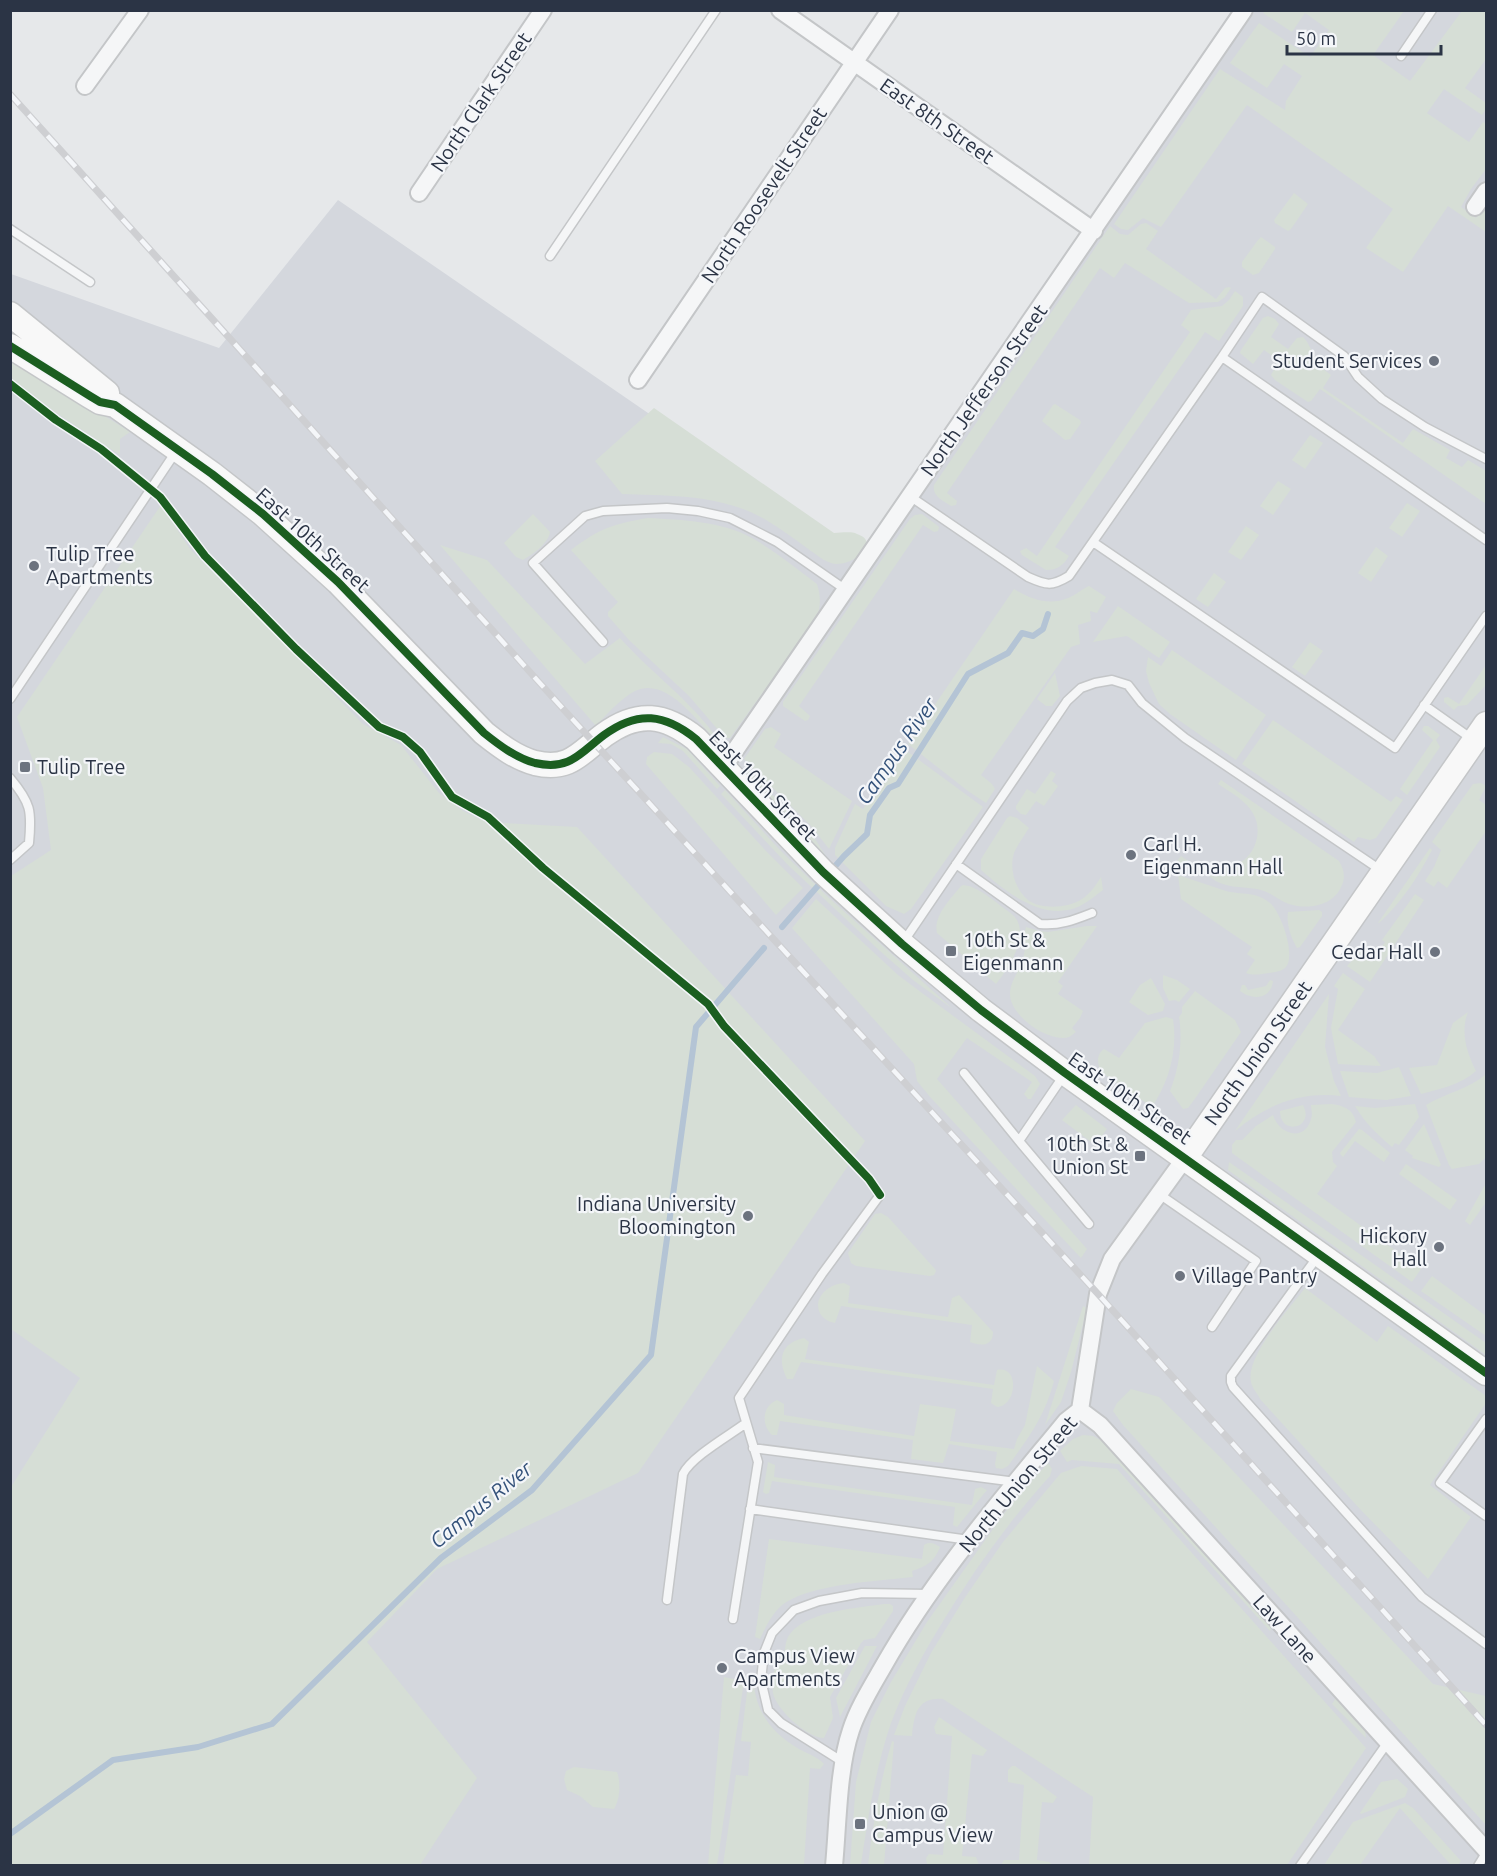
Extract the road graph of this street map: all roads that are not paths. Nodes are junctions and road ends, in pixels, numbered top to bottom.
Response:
1 (140, 10) edge
2 (543, 10) edge
3 (716, 10) edge
4 (780, 10) edge
5 (890, 10) edge
6 (1244, 10) edge
7 (1432, 10) edge
8 (1401, 56) dead end
9 (854, 63) junction
10 (85, 86) dead end
11 (1486, 191) edge
12 (419, 194) dead end
13 (1475, 207) dead end
14 (10, 229) edge
15 (1094, 231) junction
16 (550, 256) dead end
17 (90, 282) dead end
18 (10, 314) edge
19 (10, 346) edge
20 (1221, 357) junction
21 (638, 380) dead end
22 (115, 405) junction
23 (177, 450) junction
24 (1486, 459) edge
25 (911, 497) junction
26 (1486, 540) edge
27 (1093, 542) junction
28 (846, 590) junction
29 (1486, 616) edge
30 (603, 642) dead end
31 (10, 699) edge
32 (1425, 705) junction
33 (1481, 733) edge
34 (723, 768) junction
35 (10, 778) edge
36 (10, 860) edge
37 (956, 864) junction
38 (1384, 872) junction
39 (1092, 913) dead end
40 (902, 944) junction
41 (964, 1073) dead end
42 (1065, 1073) junction
43 (1019, 1141) junction
44 (1185, 1158) junction
45 (1159, 1194) junction
46 (880, 1195) dead end
47 (1089, 1224) dead end
48 (1320, 1254) junction
49 (1212, 1328) dead end
50 (1486, 1372) edge
51 (1080, 1410) junction
52 (1486, 1419) edge
53 (746, 1423) junction
54 (753, 1448) junction
55 (1016, 1482) junction
56 (750, 1509) junction
57 (1486, 1516) edge
58 (970, 1540) junction
59 (929, 1594) junction
60 (667, 1600) dead end
61 (733, 1619) dead end
62 (1486, 1644) edge
63 (1388, 1742) junction
64 (843, 1762) junction
65 (1486, 1852) edge
66 (834, 1866) edge
67 (1300, 1866) edge
68 (1478, 1866) edge

1 - 10 street
2 - 12 street, North Clark Street
3 - 16 lane
4 - 9 street, East 8th Street
5 - 9 street, North Roosevelt Street
6 - 15 street, North Jefferson Street
7 - 8 lane
9 - 15 street, East 8th Street
9 - 21 street, North Roosevelt Street
11 - 13 street
14 - 17 lane
15 - 25 street, North Jefferson Street
18 - 22 street, East 10th Street
19 - 22 street, East 10th Street
20 - 24 lane
20 - 26 lane
20 - 27 lane
22 - 23 street, East 10th Street
23 - 31 lane
23 - 34 street, East 10th Street
25 - 27 lane
25 - 28 street, North Jefferson Street
27 - 32 lane
28 - 30 lane
28 - 34 street, North Jefferson Street
29 - 32 lane
32 - 33 lane
33 - 38 street, North Union Street
34 - 40 street, East 10th Street
35 - 36 lane
37 - 38 lane
37 - 39 lane
37 - 40 lane
38 - 44 street, North Union Street
40 - 42 street, East 10th Street
41 - 43 lane
42 - 43 lane
42 - 44 street, East 10th Street
43 - 47 lane
44 - 45 street, North Union Street
44 - 48 street, East 10th Street
45 - 49 lane
45 - 51 street, North Union Street
46 - 53 lane
48 - 50 street, East 10th Street
48 - 62 lane
51 - 55 street, North Union Street
51 - 63 street, Law Lane
52 - 57 lane
53 - 54 lane
53 - 60 lane
54 - 55 lane
54 - 56 lane
55 - 58 street, North Union Street
56 - 58 lane
56 - 61 lane
58 - 59 street, North Union Street
59 - 64 street, North Union Street
59 - 64 lane
63 - 65 street, Law Lane
63 - 67 lane
64 - 66 street, North Union Street
65 - 68 lane

